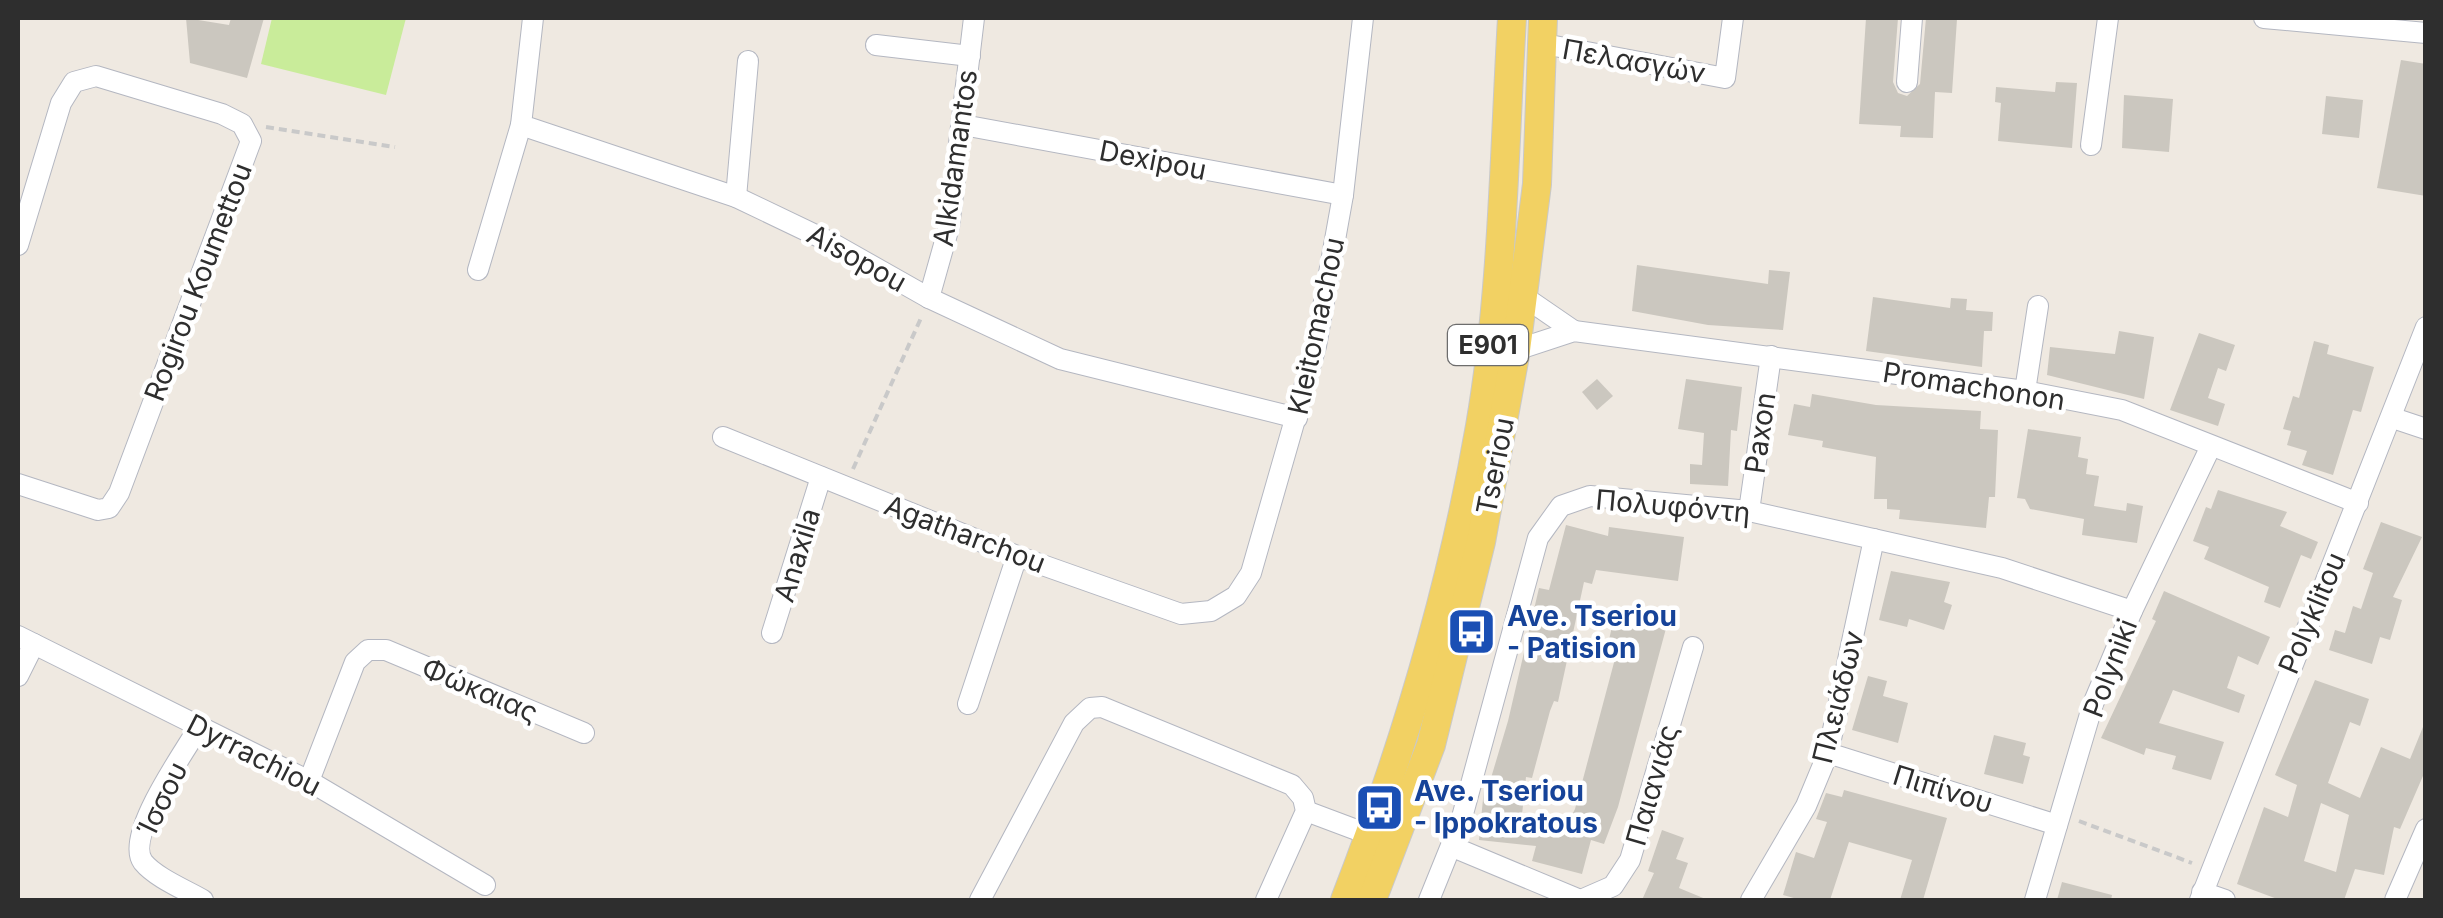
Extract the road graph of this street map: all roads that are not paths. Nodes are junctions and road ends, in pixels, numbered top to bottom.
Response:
1 (533, 18) edge
2 (974, 18) edge
3 (1363, 18) edge
4 (1512, 18) edge
5 (1733, 18) edge
6 (1912, 18) edge
7 (2108, 18) edge
8 (2264, 18) edge
9 (1543, 31) edge
10 (2426, 34) edge
11 (876, 46) dead end
12 (970, 56) junction
13 (748, 62) dead end
14 (1907, 82) dead end
15 (521, 124) junction
16 (962, 124) junction
17 (2091, 146) dead end
18 (1342, 195) junction
19 (736, 197) junction
20 (18, 245) edge
21 (478, 270) dead end
22 (1523, 296) junction
23 (930, 298) junction
24 (2038, 306) dead end
25 (2426, 327) edge
26 (1574, 331) junction
27 (1516, 350) junction
28 (1771, 356) junction
29 (2025, 391) junction
30 (1298, 418) junction
31 (2393, 418) junction
32 (2426, 429) edge
33 (723, 436) dead end
34 (2211, 446) junction
35 (822, 477) junction
36 (18, 484) edge
37 (2358, 503) junction
38 (1749, 511) junction
39 (1874, 539) junction
40 (1017, 556) junction
41 (1211, 611) joint
42 (2132, 611) junction
43 (772, 633) dead end
44 (26, 640) edge
45 (1692, 647) dead end
46 (18, 676) edge
47 (968, 704) dead end
48 (199, 727) junction
49 (584, 734) dead end
50 (1828, 752) junction
51 (309, 781) junction
52 (1306, 811) junction
53 (2059, 819) junction
54 (2426, 829) edge
55 (1370, 834) junction
56 (1453, 848) junction
57 (486, 885) dead end
58 (2201, 896) edge
59 (204, 900) edge
60 (980, 900) edge
61 (1266, 900) edge
62 (1344, 900) edge
63 (1372, 900) edge
64 (1428, 900) edge
65 (1580, 900) edge
66 (1751, 900) edge
67 (2035, 900) edge
68 (2226, 900) edge
69 (2394, 900) edge

1 - 15 street
2 - 12 street, Alkidamantos
3 - 18 street, Kleitomachou
4 - 55 main road, Tseriou / E901
5 - 9 street, Πελασγών
6 - 14 street
7 - 17 street
8 - 10 street
9 - 22 main road, Tseriou / E901
11 - 12 street
12 - 16 street, Alkidamantos
13 - 19 street
15 - 19 street, Aisopou
15 - 21 street
16 - 18 street, Dexipou
16 - 23 street, Alkidamantos
18 - 30 street, Kleitomachou
19 - 23 street, Aisopou
20 - 36 street, Rogirou Koumettou
22 - 26 street, Promachonon
22 - 27 main road, Tseriou / E901
23 - 30 street, Aisopou
24 - 29 street
25 - 31 street, Polyklitou
26 - 27 street, Promachonon
26 - 28 street, Promachonon
27 - 63 main road, Tseriou / E901
28 - 29 street, Promachonon
28 - 38 street, Paxon
29 - 34 street, Promachonon
30 - 41 street, Kleitomachou
31 - 32 street
31 - 37 street, Polyklitou
33 - 35 street, Agatharchou
34 - 37 street, Promachonon
34 - 42 street, Polyniki
35 - 40 street, Agatharchou
35 - 43 street, Anaxila
37 - 58 street, Polyklitou
38 - 39 street, Πολυφόντη
38 - 56 street, Πολυφόντη
39 - 42 street, Πολυφόντη
39 - 50 street, Πλειάδων
40 - 41 street, Agatharchou
40 - 47 street
42 - 53 street, Polyniki
44 - 46 street
44 - 48 street, Dyrrachiou
45 - 65 street, Παιανιάς
48 - 51 street, Dyrrachiou
48 - 59 street, Ίσσου
49 - 51 street, Φώκαιας
50 - 53 street, Πιπίνου
50 - 66 street, Πλειάδων
51 - 57 street, Dyrrachiou
52 - 55 street
52 - 60 street
52 - 61 street
53 - 67 street, Polyniki
54 - 69 street
55 - 62 main road, Tseriou / E901
56 - 64 street, Πολυφόντη
56 - 65 street, Παιανιάς
58 - 68 street

